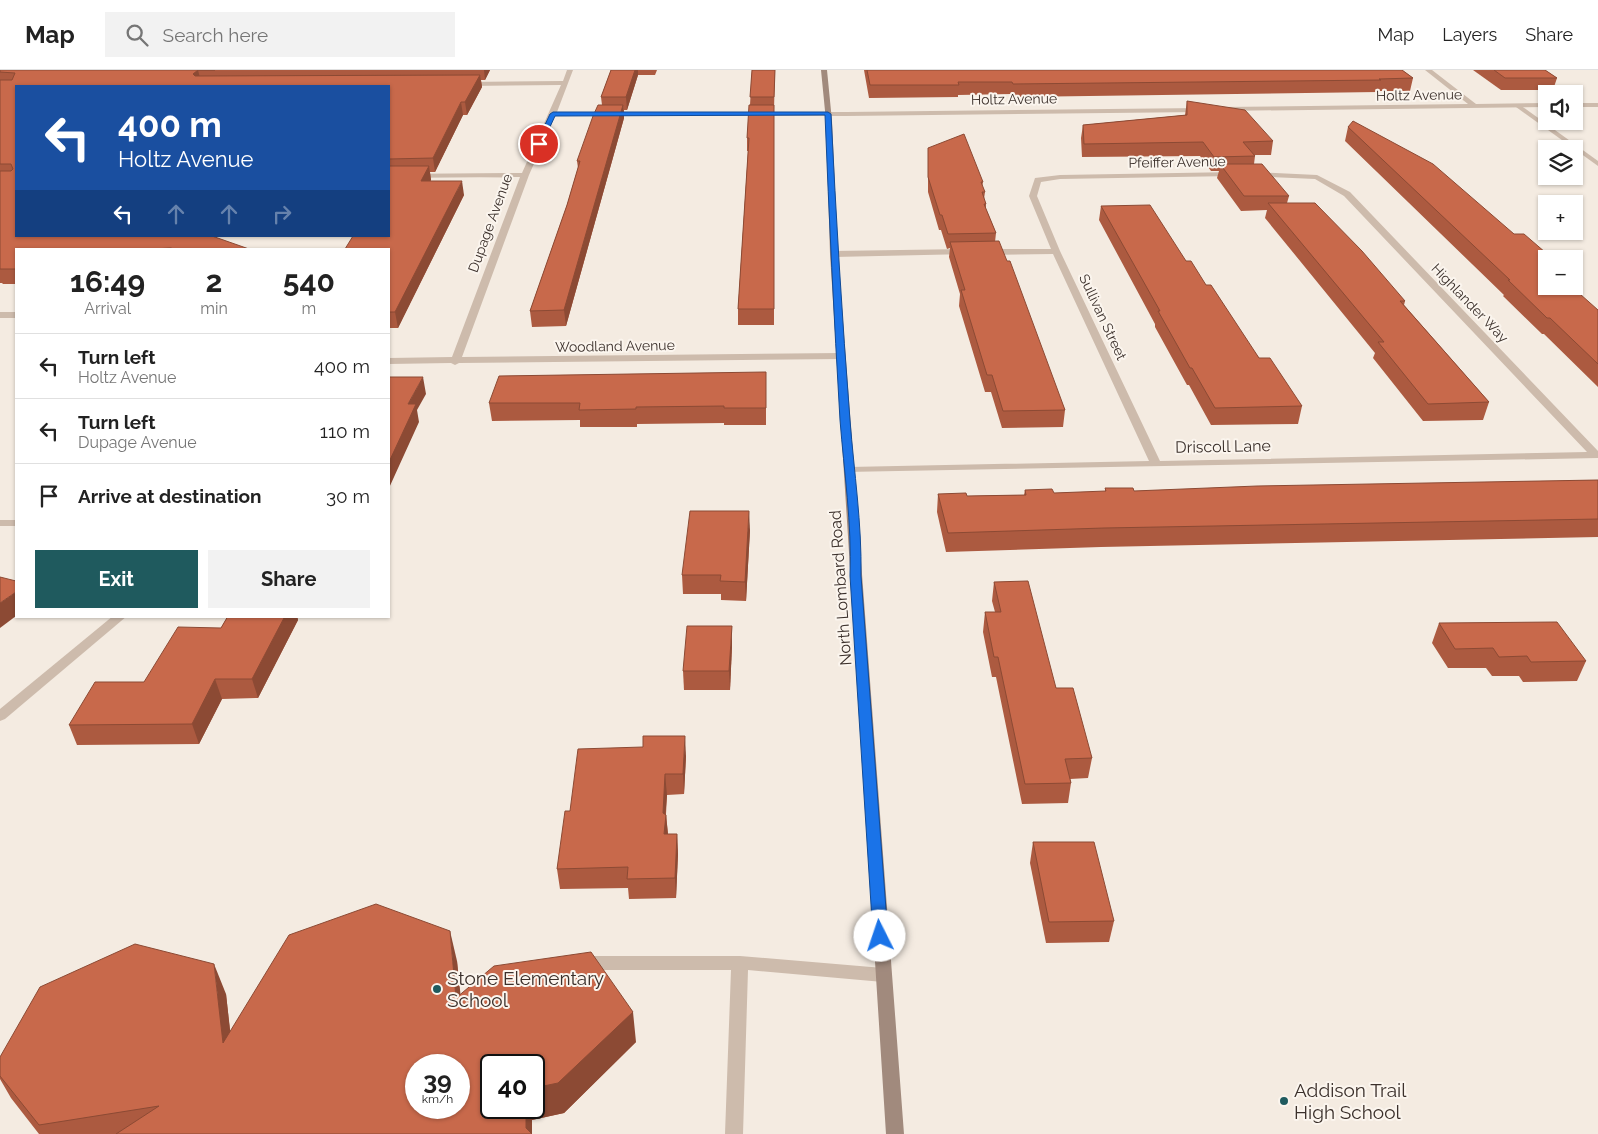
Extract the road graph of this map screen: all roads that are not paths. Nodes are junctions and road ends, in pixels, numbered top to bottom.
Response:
1 (570, 70) edge
2 (824, 70) edge
3 (1428, 70) edge
4 (566, 83) junction
5 (455, 84) edge
6 (1538, 105) edge
7 (1583, 105) edge
8 (1598, 105) edge
9 (1475, 106) junction
10 (1518, 106) junction
11 (1216, 109) edge
12 (1206, 110) edge
13 (553, 114) junction
14 (828, 114) junction
15 (1598, 164) edge
16 (525, 175) junction
17 (390, 176) edge
18 (1317, 177) joint
19 (1038, 180) joint
20 (1056, 251) junction
21 (834, 254) junction
22 (0, 315) edge
23 (15, 315) edge
24 (841, 356) junction
25 (390, 361) edge
26 (455, 362) junction
27 (1597, 455) edge
28 (1156, 464) junction
29 (848, 470) junction
30 (3, 523) dead end
31 (15, 523) edge
32 (119, 618) edge
33 (0, 716) edge
34 (568, 963) edge
35 (740, 963) junction
36 (883, 975) junction
37 (734, 1134) edge
38 (895, 1134) edge

1 - 4 street, Dupage Avenue
2 - 14 street, North Lombard Road
3 - 9 street
4 - 5 street
4 - 13 street, Dupage Avenue
6 - 10 street, Holtz Avenue
7 - 8 street
9 - 10 street, Holtz Avenue
9 - 11 street, Holtz Avenue
10 - 15 street
12 - 14 street, Holtz Avenue
13 - 14 street, Holtz Avenue
13 - 16 street, Dupage Avenue
14 - 21 street, North Lombard Road
16 - 17 street
16 - 26 street, Dupage Avenue
18 - 19 street, Pfeiffer Avenue
18 - 27 street, Highlander Way
19 - 20 street, Sullivan Street
20 - 21 street
20 - 28 street, Sullivan Street
21 - 24 street, North Lombard Road
22 - 23 street
24 - 26 street, Woodland Avenue
24 - 29 street, North Lombard Road
25 - 26 street, Woodland Avenue
27 - 28 street, Driscoll Lane
28 - 29 street, Driscoll Lane
29 - 36 street, North Lombard Road
30 - 31 street
32 - 33 street
34 - 35 street
35 - 36 street
35 - 37 street
36 - 38 street, North Lombard Road

